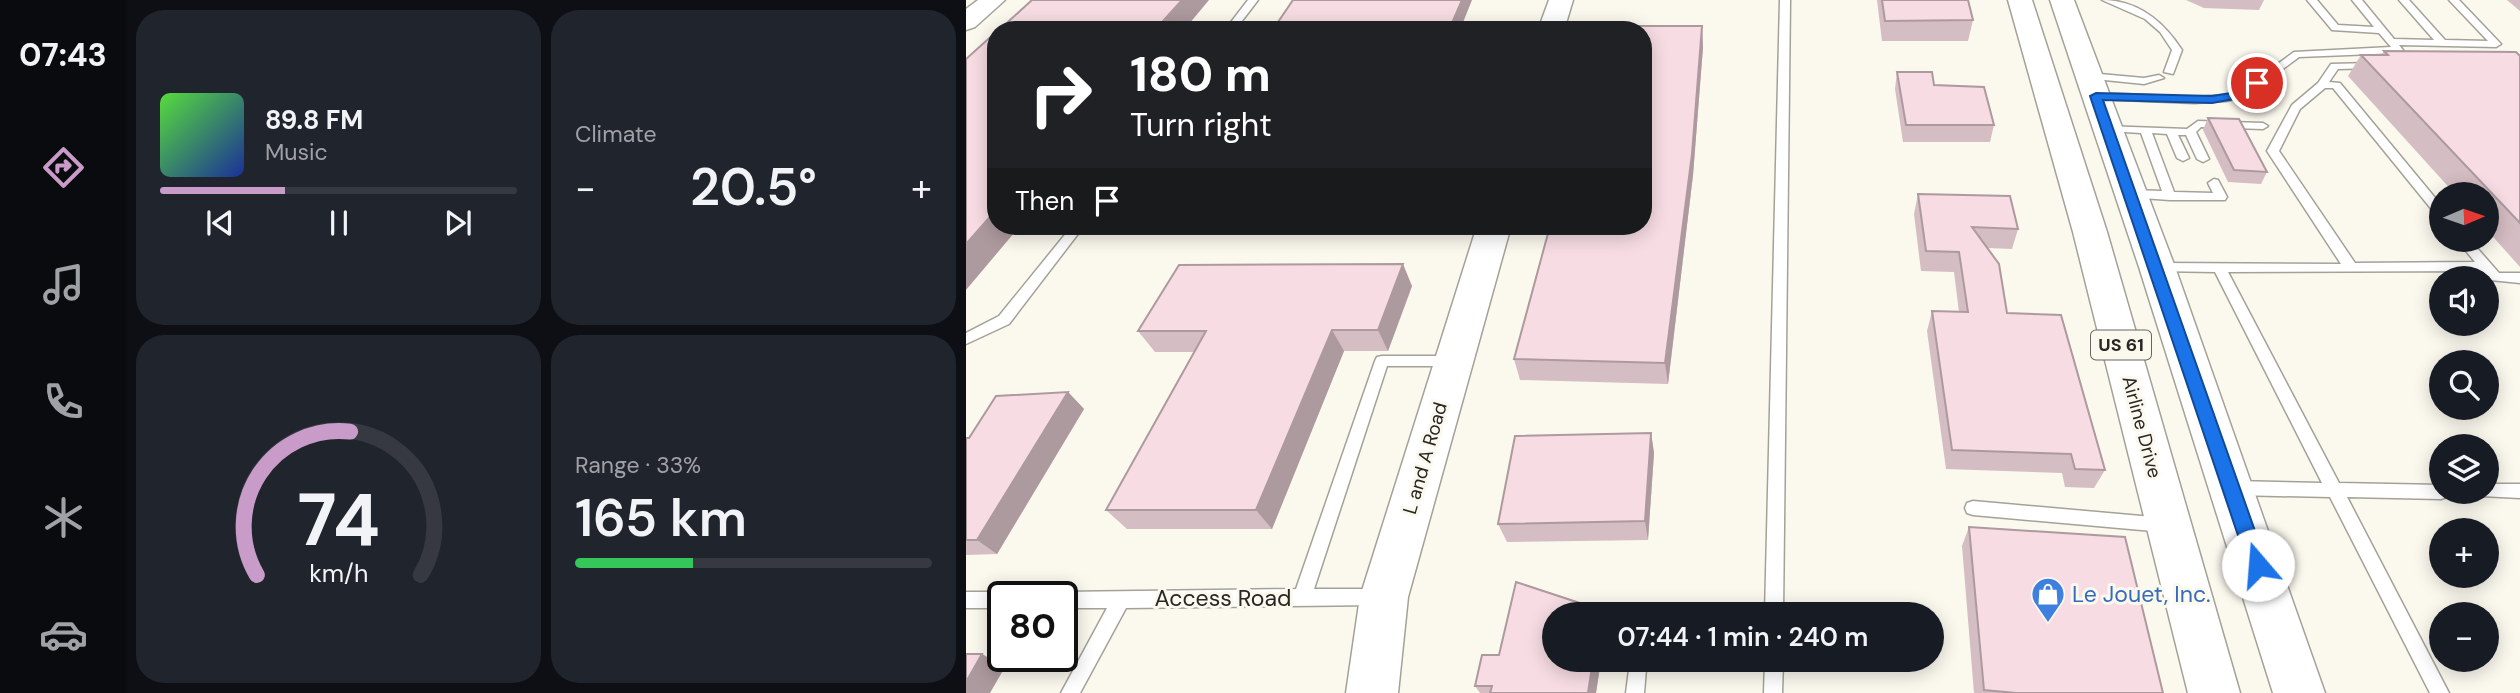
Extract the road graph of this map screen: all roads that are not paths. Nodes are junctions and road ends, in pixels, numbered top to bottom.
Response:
1 (993, 0) edge
2 (1253, 0) edge
3 (1561, 0) edge
4 (1785, 0) edge
5 (2020, 0) edge
6 (2062, 0) edge
7 (2107, 0) edge
8 (2312, 0) edge
9 (2357, 0) edge
10 (2404, 0) edge
11 (2454, 0) edge
12 (1237, 21) edge
13 (1555, 21) edge
14 (966, 22) edge
15 (2382, 30) junction
16 (2391, 42) junction
17 (2443, 44) junction
18 (2388, 66) edge
19 (2169, 72) dead end
20 (2159, 78) dead end
21 (2322, 85) junction
22 (2110, 114) junction
23 (2263, 126) dead end
24 (2171, 131) junction
25 (2190, 132) junction
26 (2062, 138) junction
27 (2183, 158) dead end
28 (2203, 159) dead end
29 (2193, 182) dead end
30 (2214, 183) dead end
31 (2131, 194) junction
32 (2170, 196) junction
33 (2199, 197) junction
34 (2429, 198) edge
35 (1071, 235) edge
36 (1491, 235) edge
37 (2474, 252) edge
38 (2486, 266) edge
39 (2157, 267) junction
40 (2429, 267) edge
41 (2219, 268) junction
42 (2351, 268) junction
43 (2499, 277) edge
44 (2520, 278) edge
45 (966, 340) edge
46 (1454, 361) junction
47 (2232, 488) junction
48 (2337, 491) junction
49 (2499, 491) edge
50 (2520, 491) edge
51 (2429, 492) edge
52 (1973, 508) dead end
53 (2169, 525) junction
54 (1384, 597) junction
55 (1302, 598) junction
56 (1121, 599) junction
57 (966, 600) edge
58 (987, 600) edge
59 (1078, 600) edge
60 (1774, 602) edge
61 (1636, 672) edge
62 (1774, 672) edge
63 (1070, 693) edge
64 (1372, 693) edge
65 (1635, 693) edge
66 (1773, 693) edge
67 (2214, 693) edge
68 (2299, 693) edge
69 (2440, 693) edge

1 - 14 main road
2 - 12 lane
3 - 13 main road
4 - 60 lane
5 - 26 main road, Airline Drive / US 61
6 - 22 main road, US 61
7 - 19 lane
8 - 15 lane
9 - 15 lane
10 - 17 lane
11 - 17 lane
15 - 16 lane
16 - 17 lane
16 - 22 lane
18 - 21 lane
20 - 22 lane
21 - 34 lane
21 - 42 lane
22 - 24 lane
22 - 26 main road
22 - 31 main road, US 61
22 - 32 lane
23 - 25 lane
24 - 25 lane
24 - 27 lane
25 - 28 lane
26 - 53 main road, Airline Drive / US 61
29 - 33 lane
30 - 33 lane
31 - 32 lane
31 - 39 main road, US 61
32 - 33 lane
35 - 45 lane
36 - 46 main road, L and A Road
37 - 38 lane
39 - 41 lane
39 - 47 main road, US 61
40 - 42 lane
41 - 42 lane
41 - 48 lane
43 - 44 lane
46 - 54 main road, L and A Road
46 - 55 lane
47 - 48 lane
47 - 68 main road, US 61
48 - 51 lane
48 - 69 lane
49 - 50 lane
52 - 53 lane
53 - 67 main road, Airline Drive / US 61
54 - 55 lane, Access Road
54 - 64 main road, L and A Road
55 - 56 lane, Access Road
56 - 59 lane, Access Road
56 - 63 lane
57 - 58 lane
61 - 65 lane
62 - 66 lane

